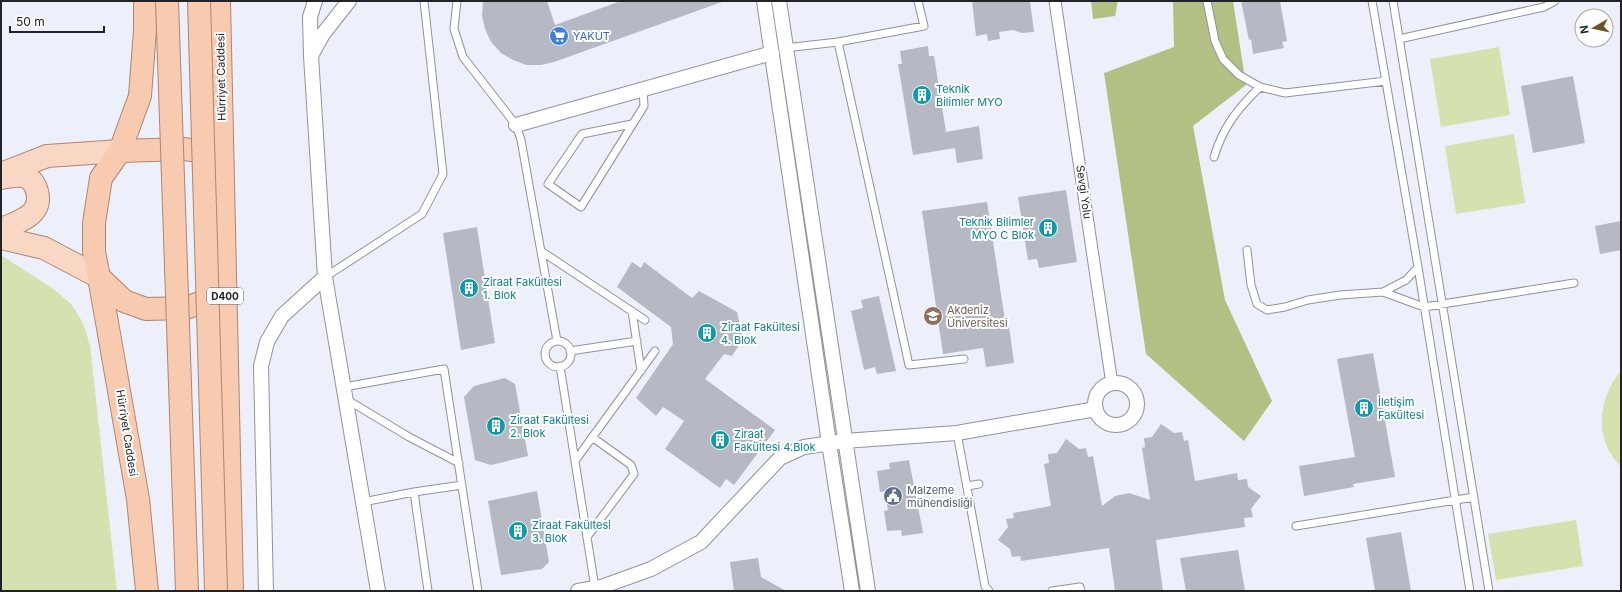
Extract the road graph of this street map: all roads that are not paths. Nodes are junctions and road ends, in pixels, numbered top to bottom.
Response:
1 (145, 1) edge
2 (167, 1) edge
3 (199, 1) edge
4 (219, 1) edge
5 (315, 1) edge
6 (349, 1) edge
7 (424, 1) edge
8 (457, 1) edge
9 (764, 1) edge
10 (779, 1) edge
11 (918, 1) edge
12 (1055, 1) edge
13 (1208, 1) edge
14 (1372, 1) edge
15 (1393, 1) edge
16 (1555, 1) edge
17 (1400, 39) junction
18 (838, 42) junction
19 (786, 48) junction
20 (772, 53) junction
21 (311, 56) junction
22 (1386, 81) junction
23 (1260, 87) junction
24 (644, 90) junction
25 (632, 124) junction
26 (516, 125) junction
27 (120, 152) junction
28 (222, 154) junction
29 (1214, 157) dead end
30 (1, 174) edge
31 (1, 178) edge
32 (1, 229) edge
33 (1, 238) edge
34 (542, 250) junction
35 (1247, 250) dead end
36 (1418, 268) junction
37 (99, 277) junction
38 (325, 277) junction
39 (225, 280) junction
40 (1574, 283) dead end
41 (1383, 292) junction
42 (1443, 304) junction
43 (1424, 306) junction
44 (632, 312) junction
45 (645, 320) dead end
46 (557, 341) junction
47 (636, 342) junction
48 (570, 351) junction
49 (655, 351) dead end
50 (964, 359) dead end
51 (560, 366) junction
52 (640, 371) junction
53 (1112, 384) junction
54 (345, 393) junction
55 (1096, 409) junction
56 (957, 433) junction
57 (592, 437) junction
58 (844, 441) junction
59 (829, 443) junction
60 (575, 461) junction
61 (459, 463) junction
62 (979, 484) dead end
63 (462, 485) junction
64 (967, 486) junction
65 (414, 492) junction
66 (1474, 497) junction
67 (1456, 500) junction
68 (363, 502) junction
69 (1296, 526) dead end
70 (587, 537) junction
71 (599, 589) edge
72 (147, 591) edge
73 (187, 591) edge
74 (216, 591) edge
75 (232, 591) edge
76 (266, 591) edge
77 (378, 591) edge
78 (428, 591) edge
79 (478, 591) edge
80 (578, 591) edge
81 (852, 591) edge
82 (868, 591) edge
83 (989, 591) edge
84 (1052, 591) edge
85 (1081, 591) edge
86 (1470, 591) edge
87 (1489, 591) edge

1 - 27 highway, Hürriyet Caddesi
2 - 73 highway, bridge
3 - 74 highway, bridge
4 - 28 highway, Hürriyet Caddesi / D400
5 - 21 street
6 - 21 street
7 - 38 lane
8 - 26 lane
9 - 20 street
10 - 19 street
11 - 18 lane
12 - 53 street, Sevgi Yolu
13 - 23 lane
14 - 22 lane
15 - 17 lane
16 - 17 lane
17 - 42 lane
18 - 19 lane
18 - 50 lane
19 - 20 lane
19 - 58 street
20 - 24 street
20 - 59 street
21 - 38 street
22 - 23 lane
22 - 36 lane
23 - 29 lane
24 - 25 lane
24 - 26 street
25 - 25 lane
26 - 34 lane
27 - 28 highway
27 - 30 main road
27 - 37 highway, Hürriyet Caddesi
28 - 39 highway, Hürriyet Caddesi / D400
31 - 32 main road
33 - 37 main road
34 - 44 lane
34 - 46 lane
35 - 41 lane
36 - 41 lane
36 - 43 lane
37 - 39 highway
37 - 72 highway, Hürriyet Caddesi
38 - 54 street
38 - 76 street
39 - 75 highway, Hürriyet Caddesi / D400
40 - 42 lane
41 - 43 lane
42 - 43 lane
42 - 66 lane
43 - 67 lane
44 - 45 lane
44 - 47 lane
46 - 48 lane
46 - 51 lane
47 - 48 lane
47 - 52 lane
48 - 51 lane
49 - 52 lane
51 - 60 lane
52 - 57 lane
53 - 55 street
53 - 55 street
54 - 61 lane
54 - 61 lane
54 - 68 street
55 - 56 street
56 - 58 street
56 - 64 lane
57 - 60 lane
57 - 70 lane
58 - 59 street
58 - 82 street
59 - 71 street
59 - 81 street
60 - 70 lane
61 - 63 lane
62 - 64 lane
63 - 65 lane
63 - 79 lane
64 - 83 lane
65 - 68 lane
65 - 78 lane
66 - 67 lane
66 - 87 lane
67 - 69 lane
67 - 86 lane
68 - 77 street
70 - 71 lane
71 - 80 street
84 - 85 lane

